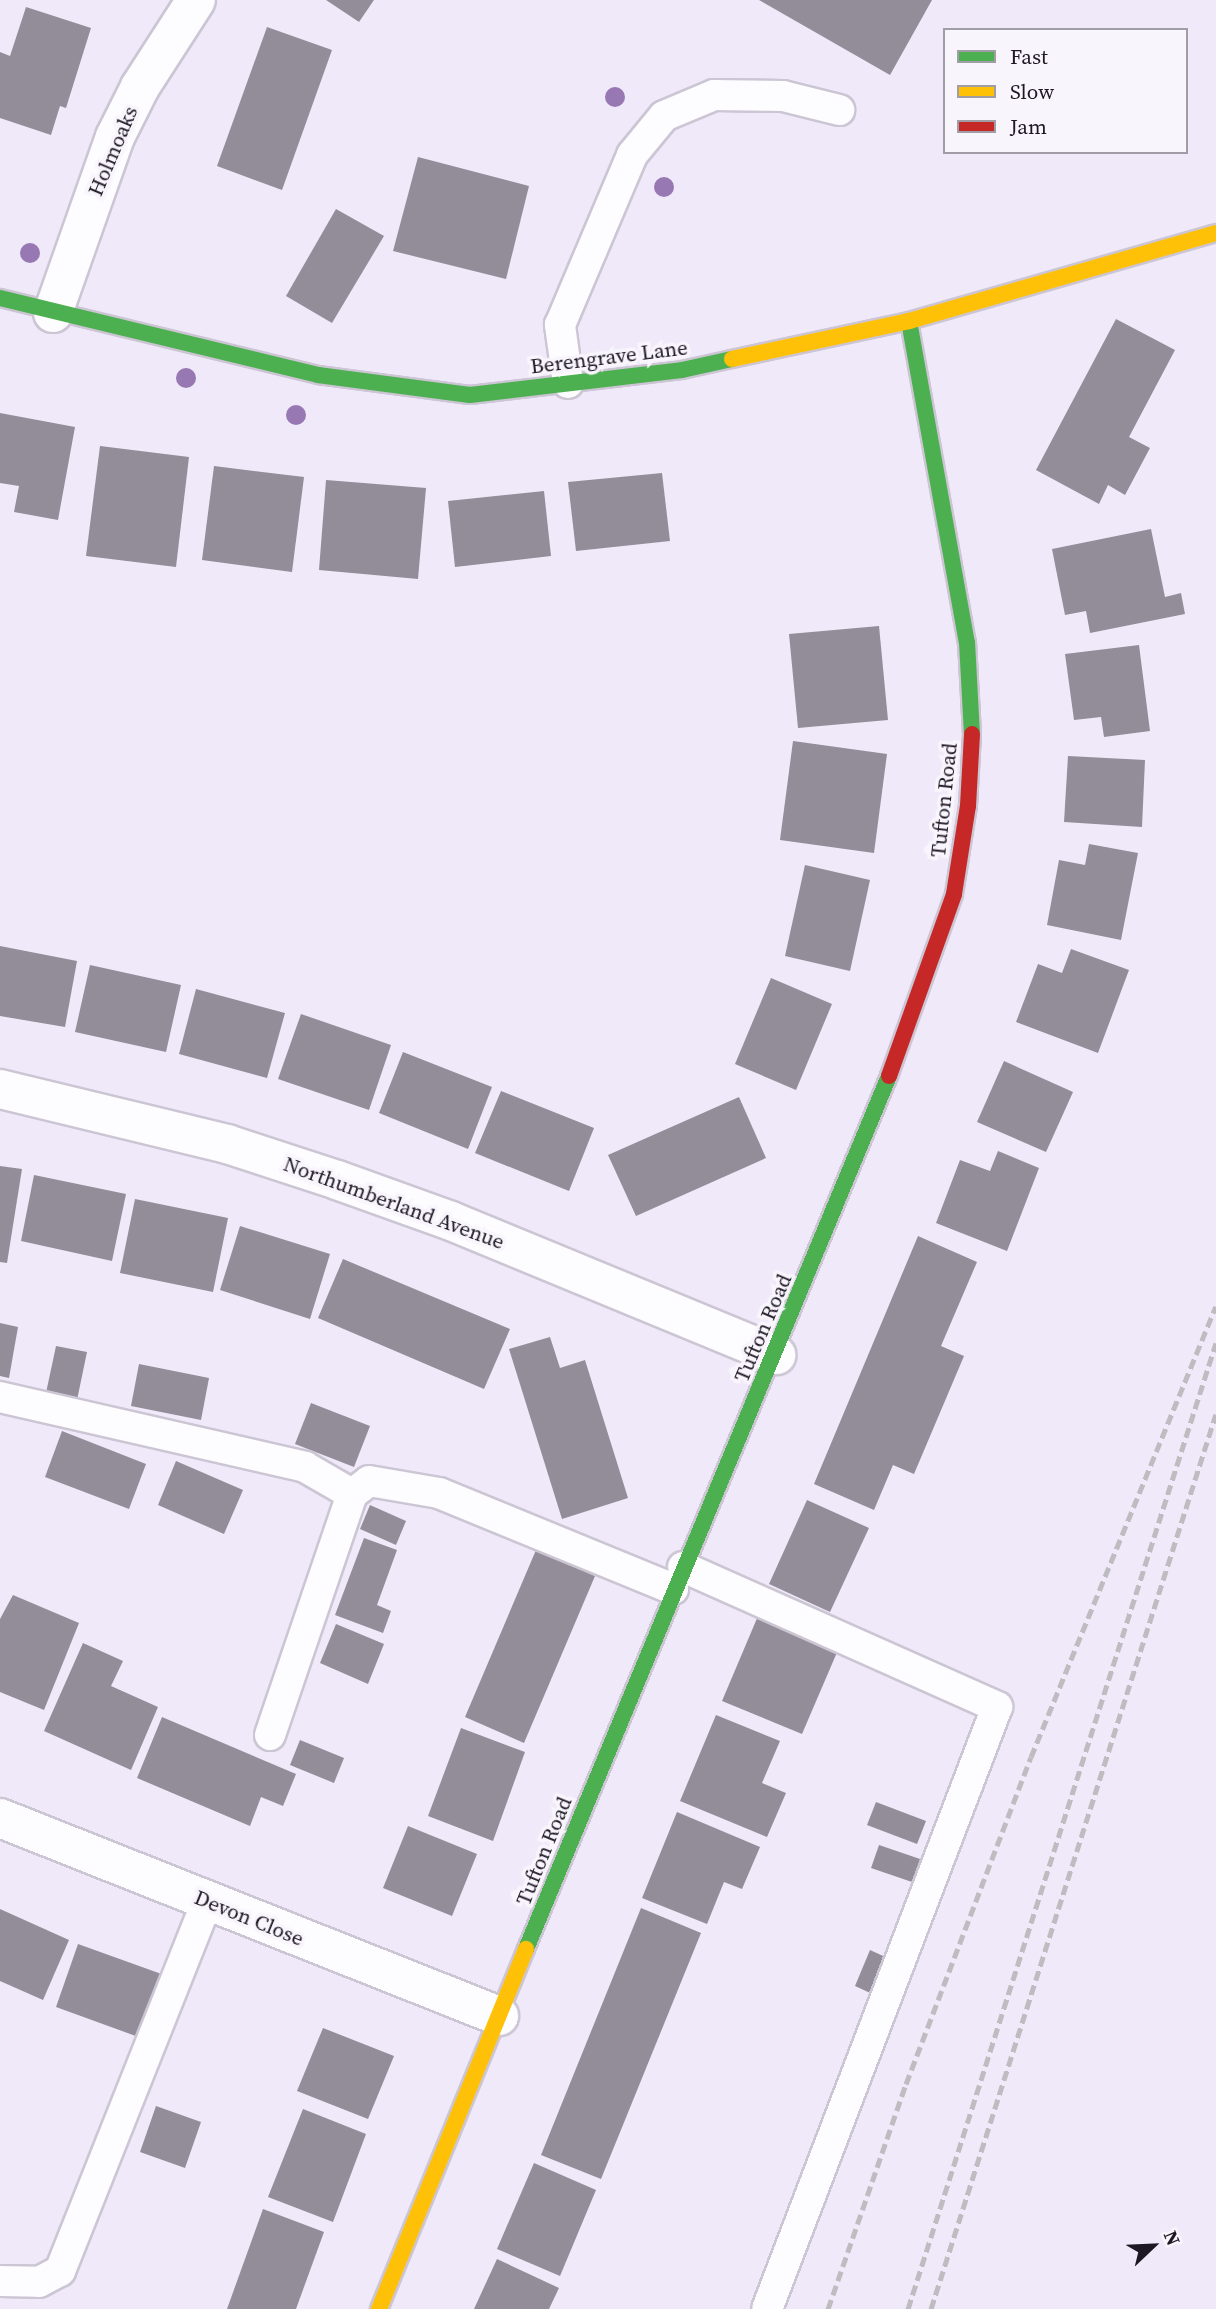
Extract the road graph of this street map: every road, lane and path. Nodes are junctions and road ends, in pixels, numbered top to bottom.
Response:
1 (196, 0) edge
2 (839, 110) dead end
3 (1216, 233) edge
4 (0, 298) edge
5 (52, 313) junction
6 (909, 321) junction
7 (568, 383) junction
8 (0, 1089) edge
9 (776, 1355) junction
10 (0, 1397) edge
11 (352, 1494) junction
12 (678, 1578) junction
13 (270, 1735) dead end
14 (0, 1818) edge
15 (207, 1902) junction
16 (499, 2016) junction
17 (0, 2281) edge
18 (379, 2309) edge
19 (767, 2309) edge

1 - 5 street, Holmoaks
2 - 7 lane
3 - 6 street, Berengrave Lane
4 - 5 street, Berengrave Lane
5 - 7 street, Berengrave Lane
6 - 7 street, Berengrave Lane
6 - 9 street, Tufton Road
8 - 9 street, Northumberland Avenue
9 - 12 street, Tufton Road
10 - 11 lane
11 - 12 lane
11 - 13 lane
12 - 16 street, Tufton Road
12 - 19 lane
14 - 15 street, Devon Close
15 - 16 street, Devon Close
15 - 17 lane
16 - 18 street, Tufton Road

